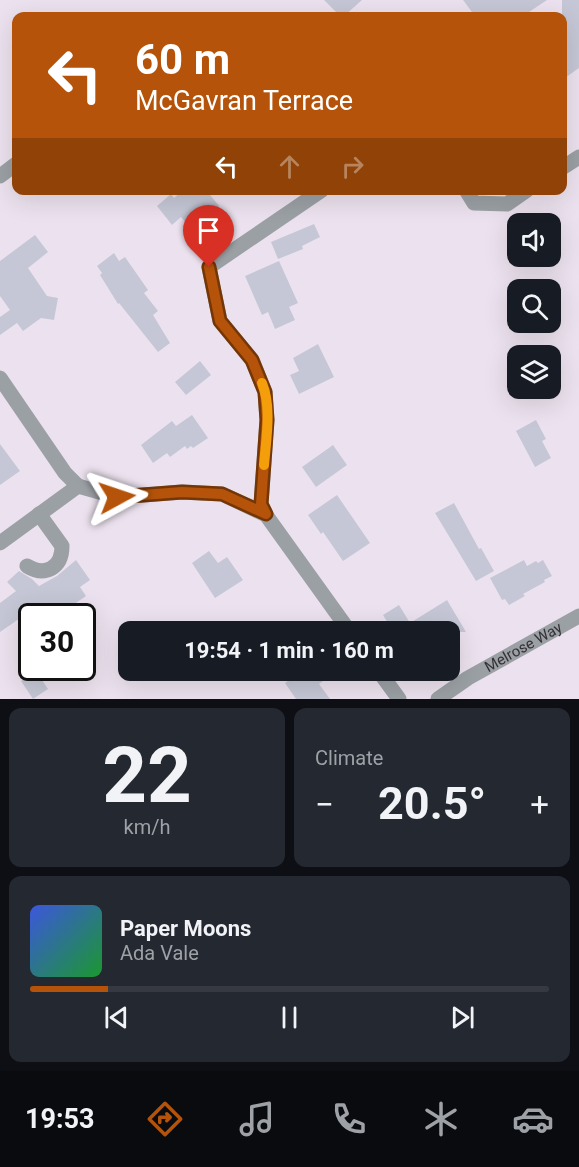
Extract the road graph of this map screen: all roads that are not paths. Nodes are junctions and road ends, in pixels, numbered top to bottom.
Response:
1 (315, 195) edge
2 (468, 195) edge
3 (520, 195) edge
4 (0, 378) edge
5 (78, 486) junction
6 (39, 514) junction
7 (266, 514) junction
8 (0, 543) edge
9 (27, 566) dead end
10 (578, 618) edge
11 (342, 621) edge
12 (386, 681) edge
13 (399, 699) edge
14 (438, 699) edge

1 - 7 street
2 - 3 street
4 - 5 street
5 - 6 street
5 - 7 street
6 - 8 street
6 - 9 street
7 - 11 street
10 - 14 street, Melrose Way
12 - 13 street

